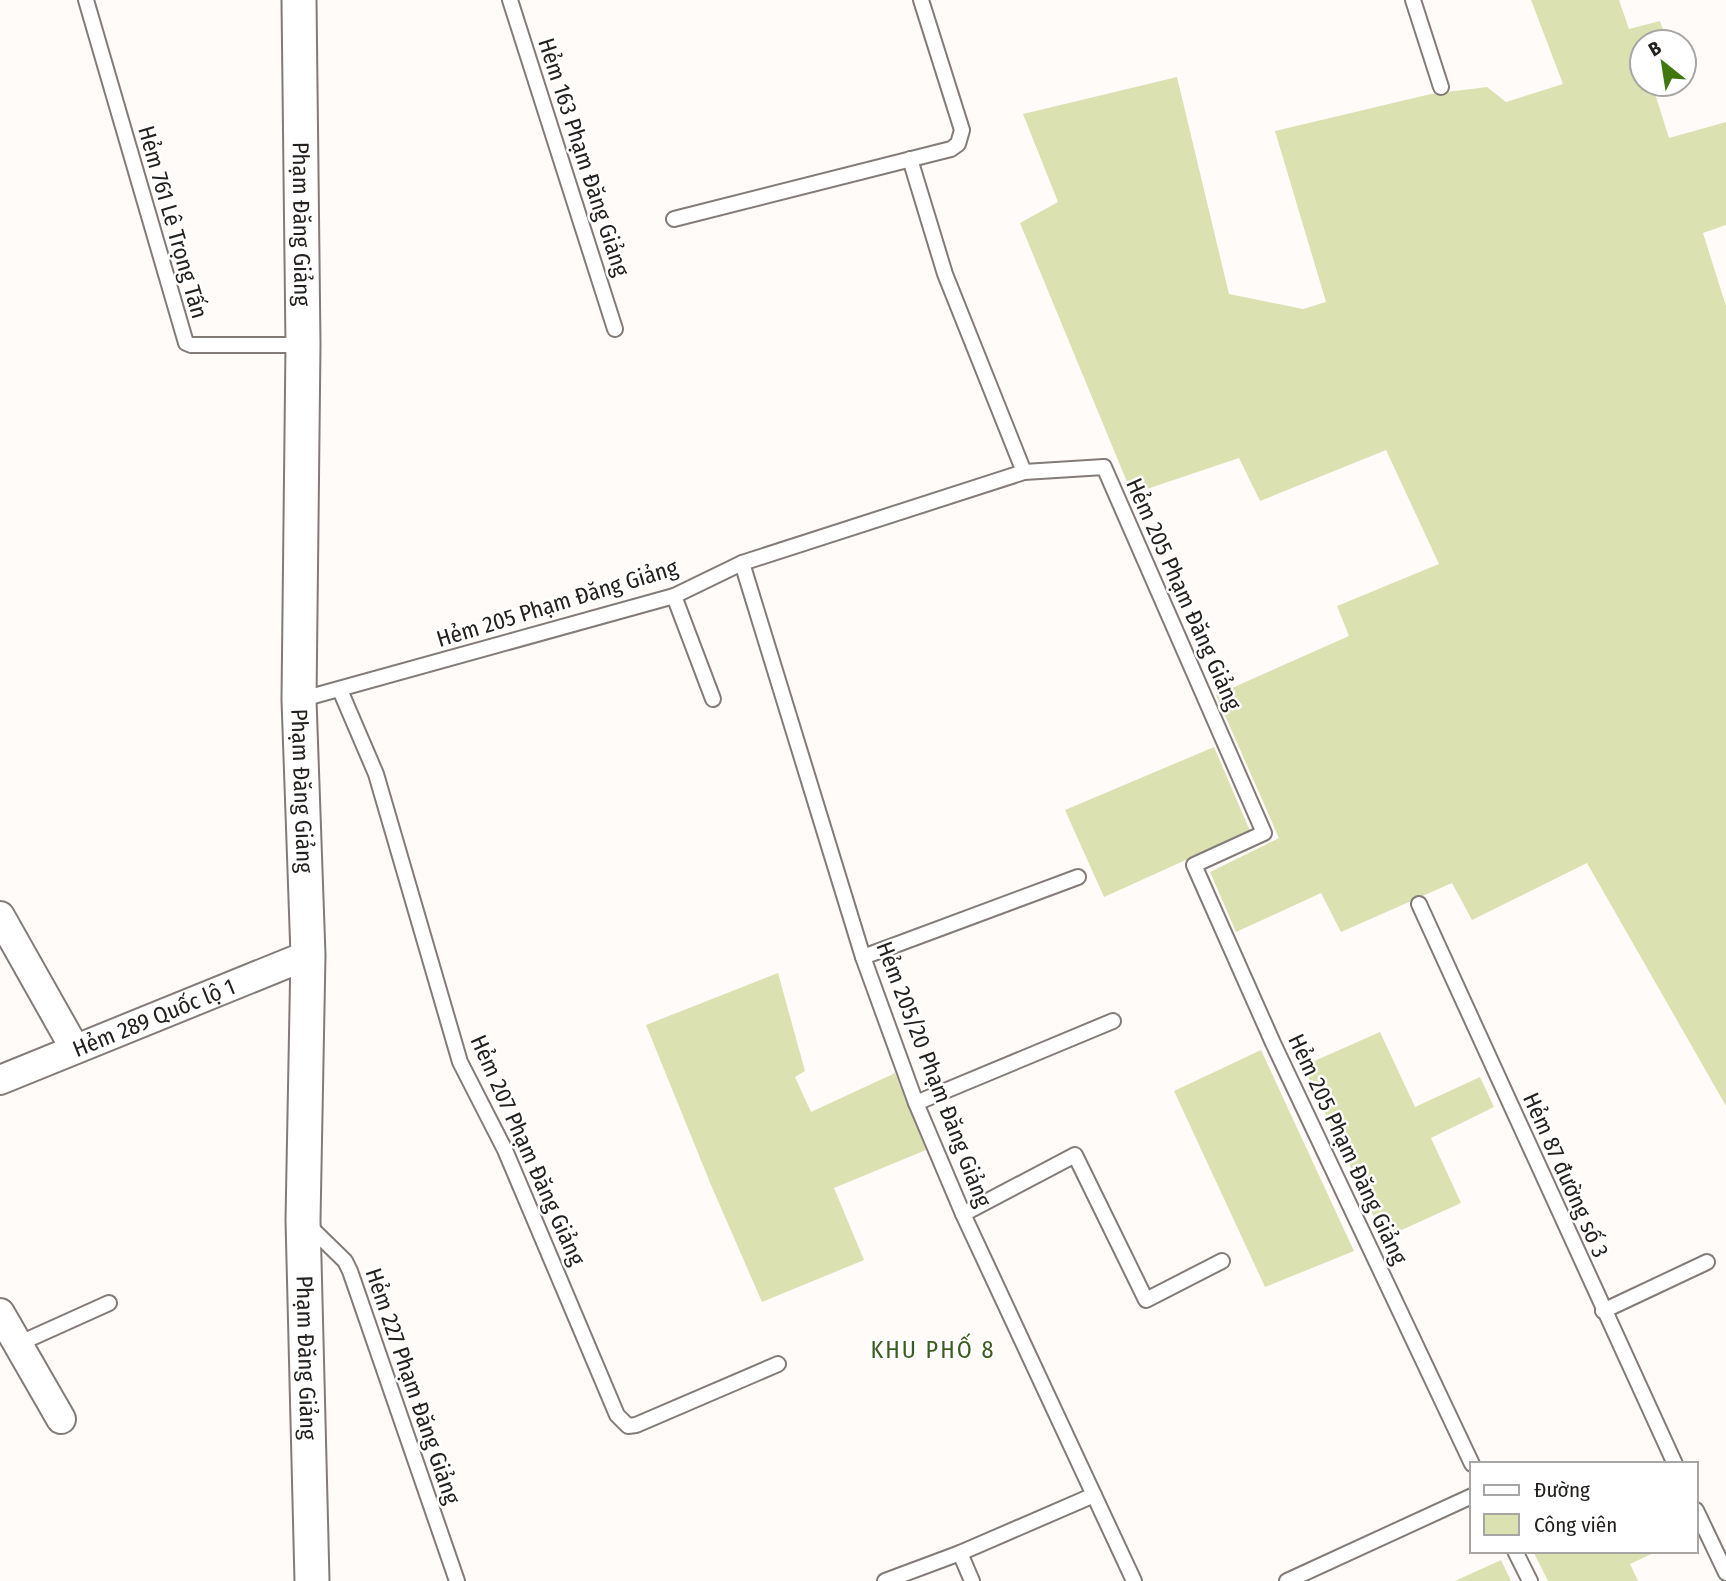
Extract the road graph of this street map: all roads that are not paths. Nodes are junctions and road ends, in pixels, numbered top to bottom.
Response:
1 (86, 0) edge
2 (299, 0) edge
3 (510, 0) edge
4 (921, 0) edge
5 (1413, 0) edge
6 (1441, 87) dead end
7 (911, 159) junction
8 (674, 219) dead end
9 (615, 329) dead end
10 (303, 345) junction
11 (1024, 472) junction
12 (742, 563) junction
13 (674, 596) junction
14 (340, 690) junction
15 (713, 699) dead end
16 (299, 700) junction
17 (1078, 877) dead end
18 (1419, 904) dead end
19 (0, 916) edge
20 (308, 955) junction
21 (863, 957) junction
22 (1113, 1021) dead end
23 (75, 1049) junction
24 (0, 1080) edge
25 (916, 1103) junction
26 (963, 1214) junction
27 (303, 1220) junction
28 (1222, 1261) dead end
29 (1707, 1262) dead end
30 (109, 1303) dead end
31 (1603, 1311) junction
32 (0, 1313) edge
33 (18, 1345) junction
34 (778, 1364) dead end
35 (61, 1419) dead end
36 (1471, 1462) edge
37 (1674, 1462) edge
38 (1094, 1495) junction
39 (1470, 1497) edge
40 (1698, 1514) edge
41 (960, 1553) junction
42 (1516, 1553) edge
43 (1726, 1573) edge
44 (312, 1581) edge
45 (457, 1581) edge
46 (885, 1581) edge
47 (972, 1581) edge
48 (1134, 1581) edge
49 (1287, 1581) edge
50 (1530, 1581) edge

1 - 10 lane, Hẻm 761 Lê Trọng Tấn
2 - 10 street, Phạm Đăng Giảng
3 - 9 lane, Hẻm 163 Phạm Đăng Giảng
4 - 7 lane
5 - 6 lane
7 - 8 lane
7 - 11 lane
10 - 16 street, Phạm Đăng Giảng
11 - 12 lane, Hẻm 205 Phạm Đăng Giảng
11 - 36 lane, Hẻm 205 Phạm Đăng Giảng
12 - 13 lane, Hẻm 205 Phạm Đăng Giảng
12 - 21 lane, Hẻm 205/20 Phạm Đăng Giảng
13 - 14 lane, Hẻm 205 Phạm Đăng Giảng
13 - 15 lane
14 - 16 lane, Hẻm 205 Phạm Đăng Giảng
14 - 34 lane, Hẻm 207 Phạm Đăng Giảng
16 - 20 street, Phạm Đăng Giảng
17 - 21 lane
18 - 31 lane, Hẻm 87 đường số 3
19 - 23 street
20 - 23 street, Hẻm 289 Quốc lộ 1
20 - 27 street, Phạm Đăng Giảng
21 - 25 lane, Hẻm 205/20 Phạm Đăng Giảng
22 - 25 lane
23 - 24 street, Hẻm 289 Quốc lộ 1
25 - 26 lane, Hẻm 205/20 Phạm Đăng Giảng
26 - 28 lane
26 - 38 lane, Hẻm 205/20 Phạm Đăng Giảng
27 - 44 street, Phạm Đăng Giảng
27 - 45 lane, Hẻm 227 Phạm Đăng Giảng
29 - 31 lane
30 - 33 lane
31 - 37 lane, Hẻm 87 đường số 3
32 - 33 street
33 - 35 street
38 - 41 lane
38 - 48 lane, Hẻm 205/20 Phạm Đăng Giảng
39 - 49 lane
40 - 43 lane
41 - 46 lane
41 - 47 lane
42 - 50 lane

